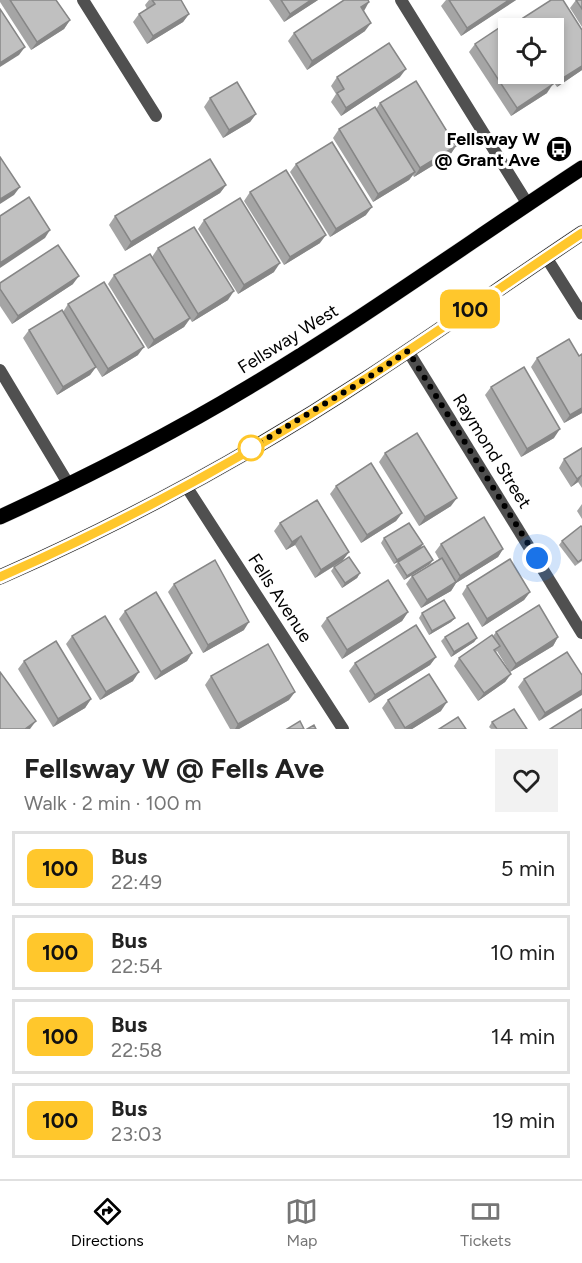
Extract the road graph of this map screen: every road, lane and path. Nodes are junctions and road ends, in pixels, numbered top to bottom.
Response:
1 (83, 0) edge
2 (401, 0) edge
3 (156, 116) dead end
4 (582, 168) edge
5 (528, 203) junction
6 (582, 233) edge
7 (546, 257) junction
8 (582, 314) edge
9 (408, 351) junction
10 (0, 370) edge
11 (69, 485) junction
12 (186, 486) junction
13 (0, 518) edge
14 (0, 577) edge
15 (582, 633) edge
16 (343, 729) edge

1 - 3 street
2 - 5 street
4 - 5 main road, Fellsway West
5 - 11 main road, Fellsway West
6 - 7 main road
7 - 8 street
7 - 9 main road
9 - 12 main road
9 - 15 street, Raymond Street
10 - 11 street
11 - 13 main road, Fellsway West
12 - 14 main road
12 - 16 street, Fells Avenue

